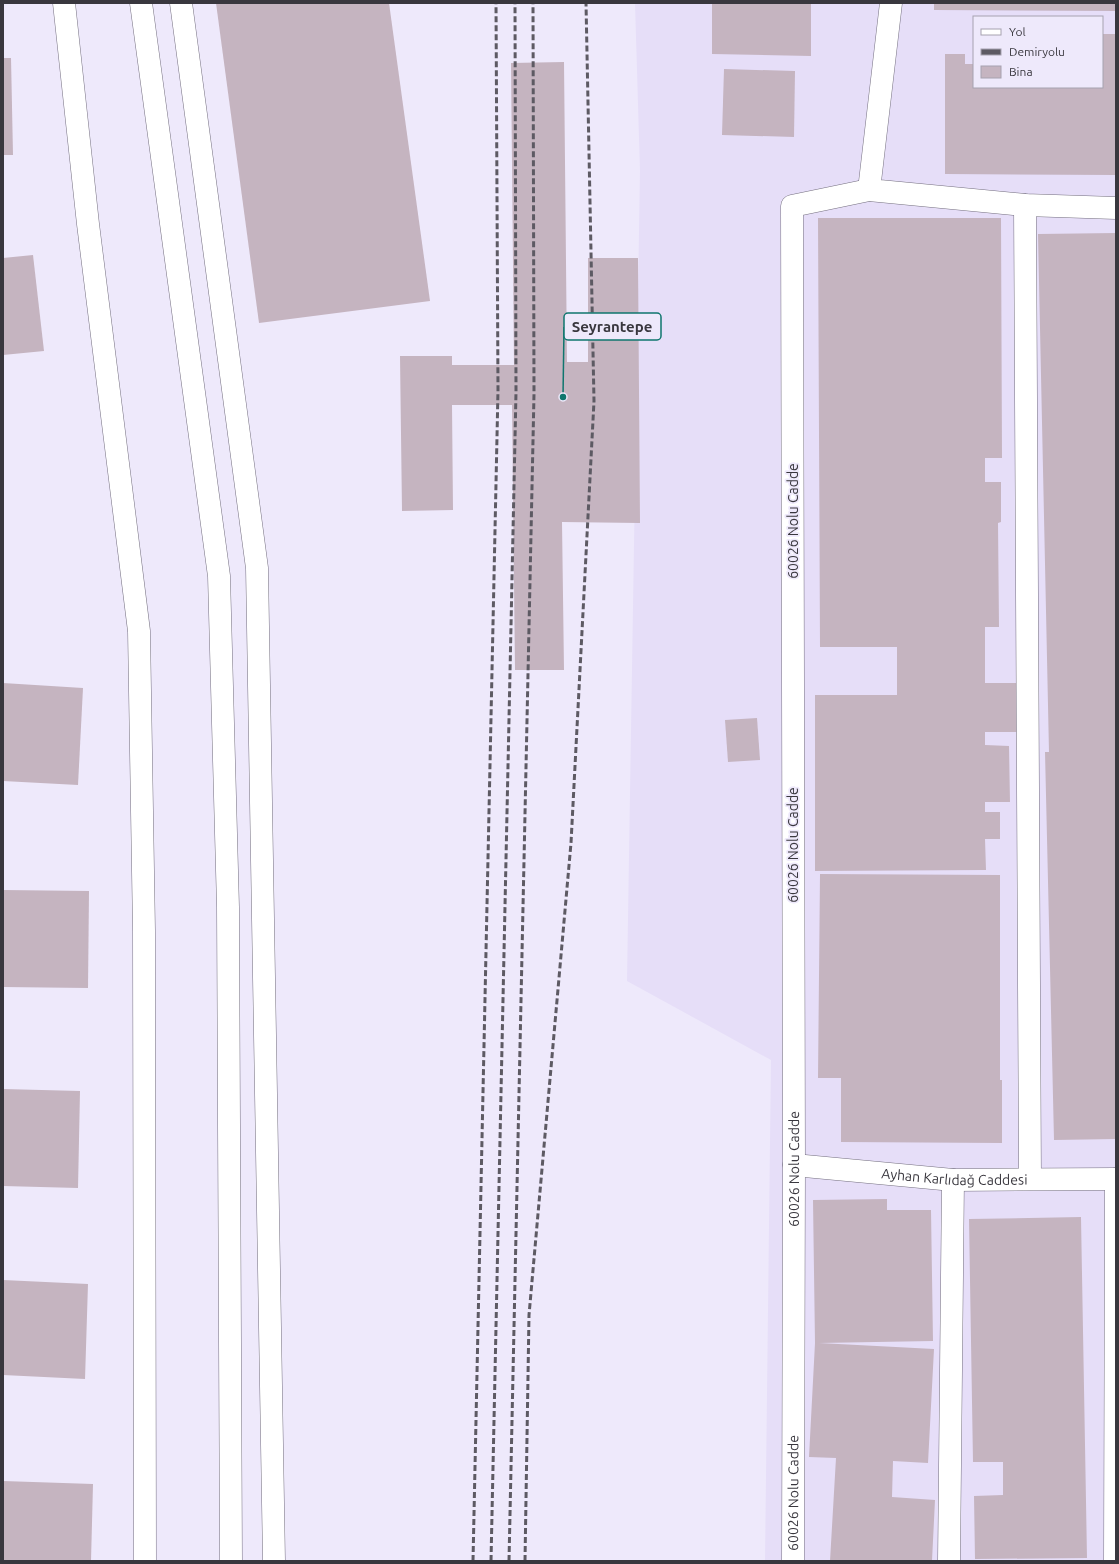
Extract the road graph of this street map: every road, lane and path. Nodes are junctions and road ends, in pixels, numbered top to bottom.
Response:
1 (64, 3) edge
2 (141, 3) edge
3 (181, 3) edge
4 (891, 3) edge
5 (869, 190) junction
6 (1025, 205) junction
7 (1116, 208) edge
8 (794, 1165) junction
9 (1030, 1179) junction
10 (1116, 1179) edge
11 (953, 1180) junction
12 (145, 1561) edge
13 (231, 1561) edge
14 (274, 1561) edge
15 (793, 1561) edge
16 (949, 1561) edge
17 (1115, 1561) edge

1 - 12 street
2 - 13 street
3 - 14 street
4 - 5 street
5 - 6 street
5 - 8 street, 60026 Nolu Cadde
6 - 7 street
6 - 9 street
8 - 11 street, Ayhan Karlıdağ Caddesi
8 - 15 street, 60026 Nolu Cadde
9 - 10 street, Ayhan Karlıdağ Caddesi
9 - 11 street, Ayhan Karlıdağ Caddesi
10 - 17 street
11 - 16 street

